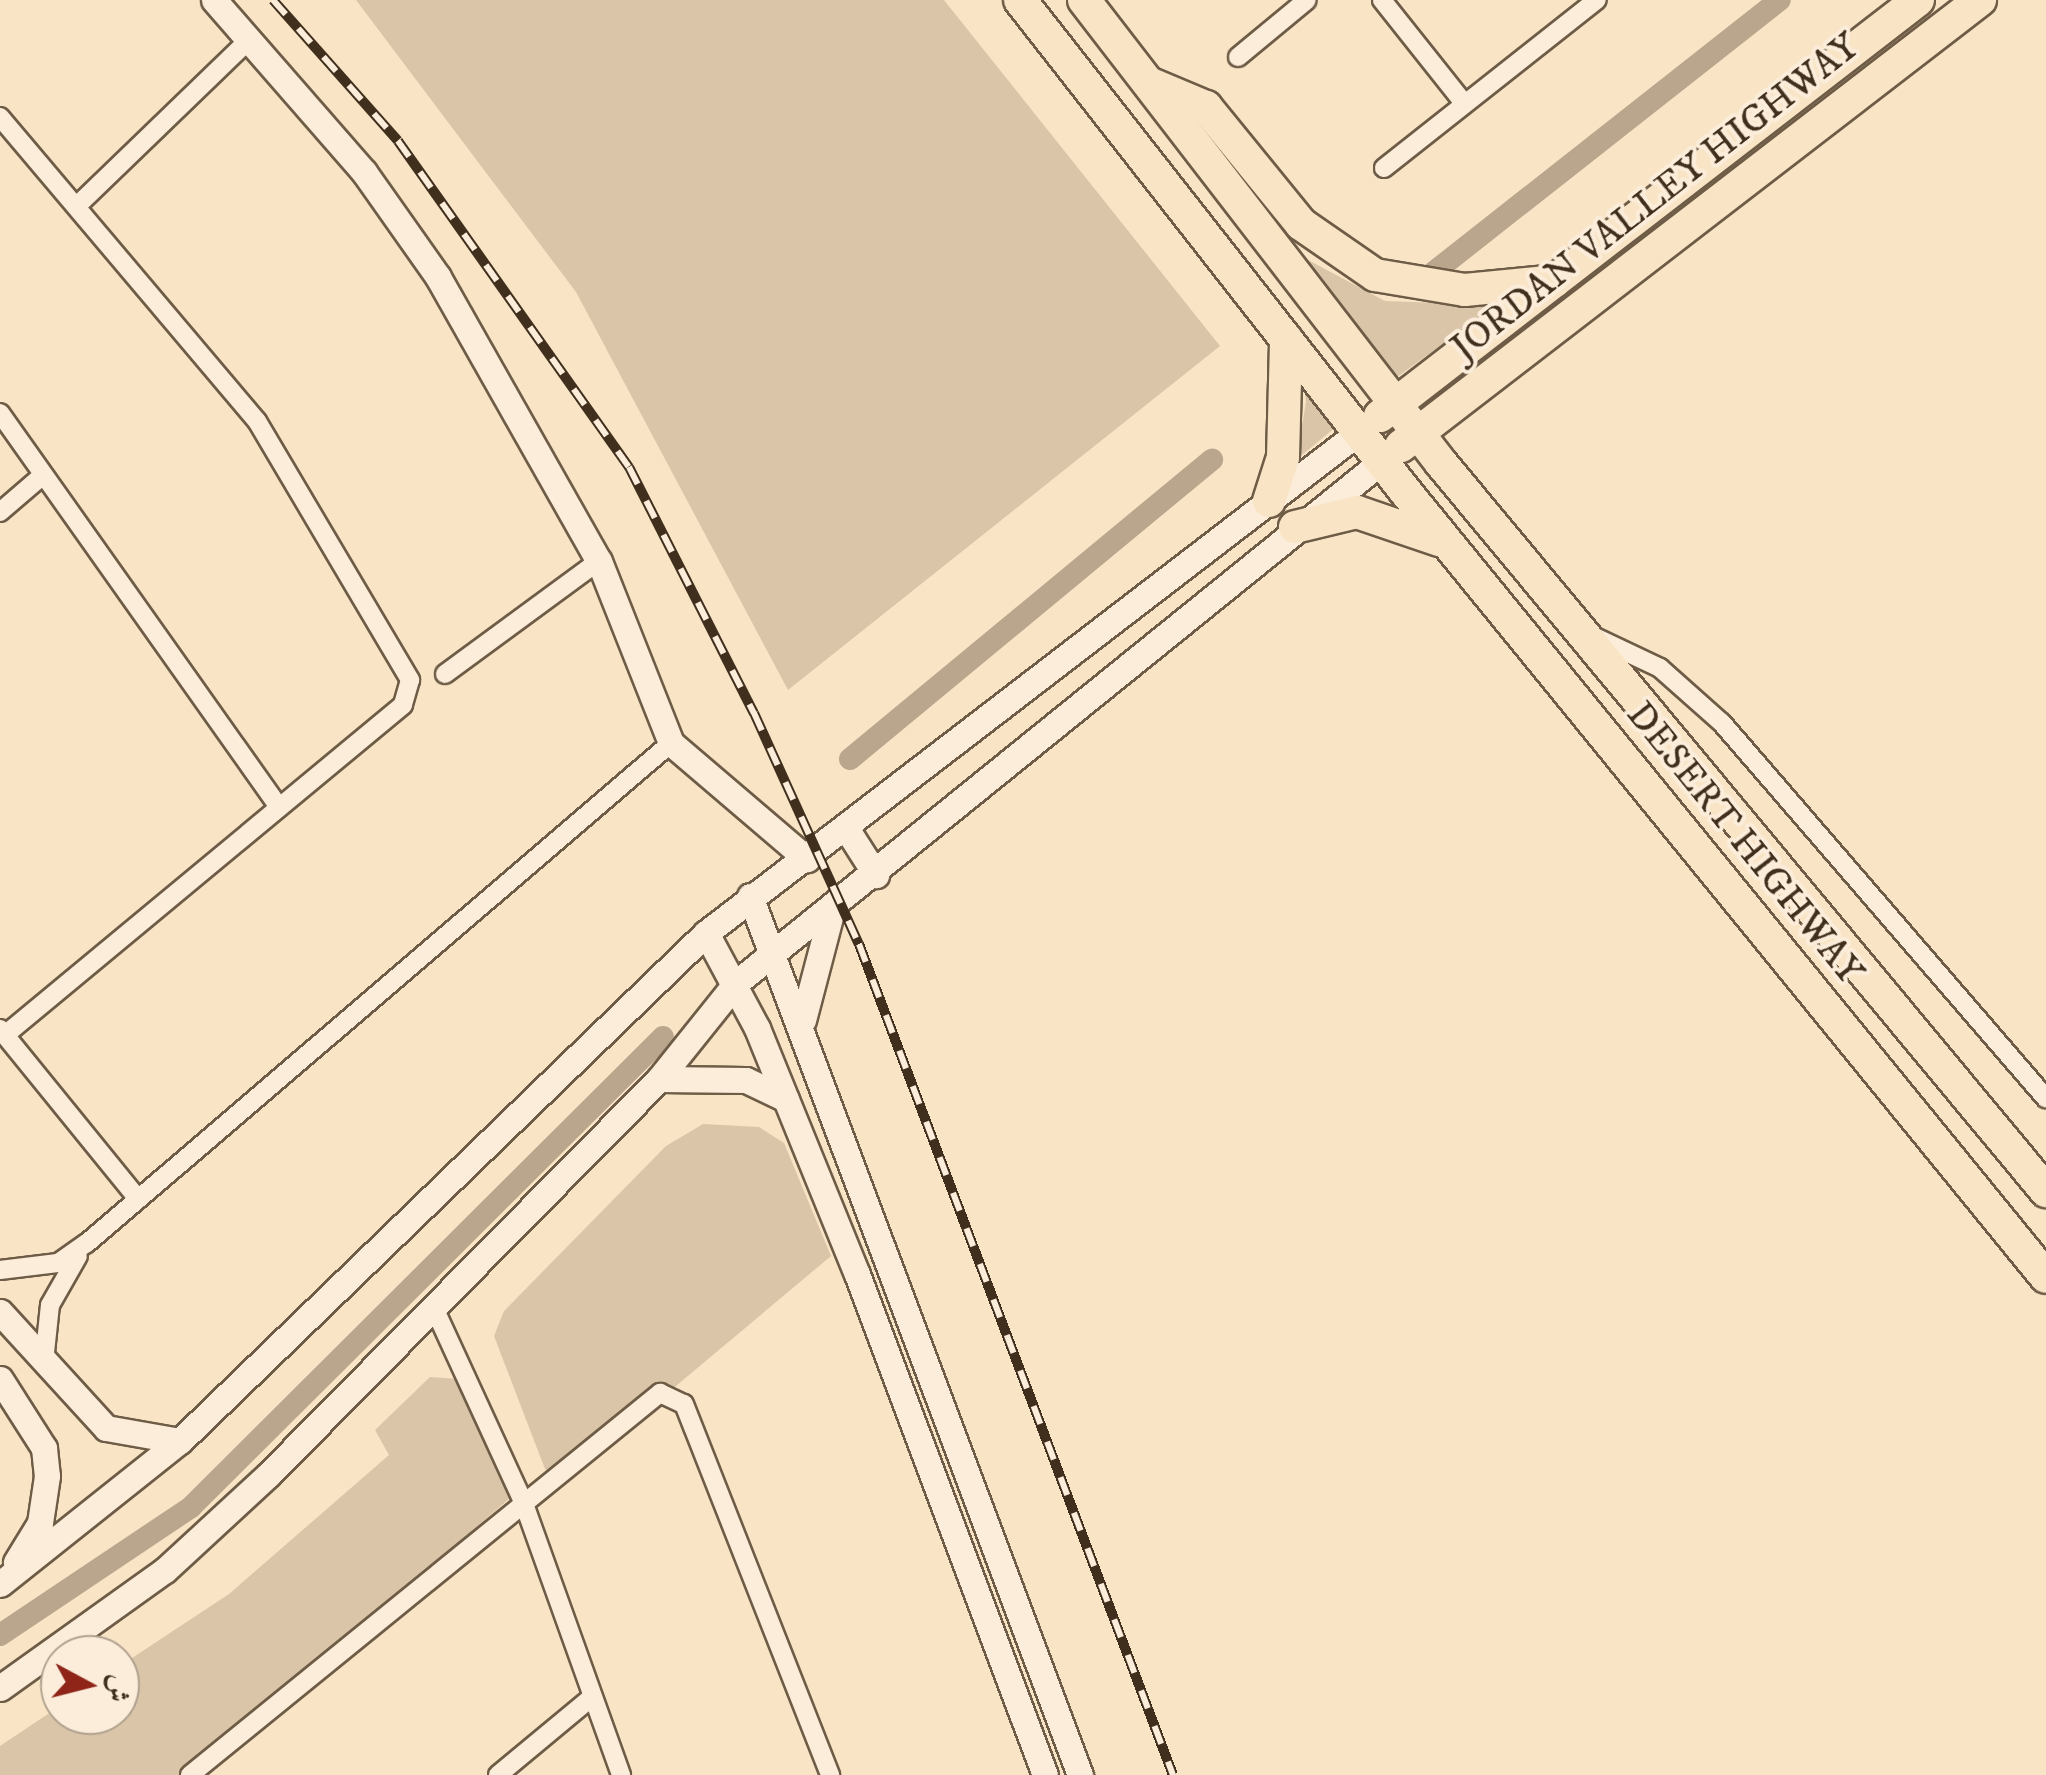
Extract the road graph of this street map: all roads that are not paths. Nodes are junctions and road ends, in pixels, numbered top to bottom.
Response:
1 (214, 0) edge
2 (1020, 0) edge
3 (1084, 0) edge
4 (1307, 0) edge
5 (1382, 0) edge
6 (1597, 0) edge
7 (1918, 0) edge
8 (1980, 0) edge
9 (250, 39) junction
10 (1238, 57) dead end
11 (1151, 84) junction
12 (1464, 103) junction
13 (0, 117) edge
14 (1384, 168) dead end
15 (81, 202) junction
16 (1559, 281) junction
17 (1286, 339) junction
18 (1480, 384) junction
19 (1396, 404) junction
20 (0, 413) edge
21 (1359, 432) junction
22 (1418, 433) junction
23 (1382, 461) junction
24 (42, 476) junction
25 (1457, 481) junction
26 (1270, 501) junction
27 (0, 512) edge
28 (1295, 527) junction
29 (1448, 544) junction
30 (599, 561) junction
31 (1580, 631) junction
32 (445, 674) dead end
33 (670, 743) junction
34 (279, 807) junction
35 (846, 828) junction
36 (807, 859) junction
37 (876, 875) junction
38 (750, 896) junction
39 (831, 913) junction
40 (706, 933) junction
41 (774, 956) junction
42 (736, 984) junction
43 (802, 1030) junction
44 (2, 1031) edge
45 (660, 1079) junction
46 (786, 1098) junction
47 (2046, 1099) edge
48 (2046, 1192) edge
49 (138, 1199) junction
50 (87, 1244) junction
51 (0, 1270) edge
52 (2046, 1277) edge
53 (435, 1310) junction
54 (0, 1312) edge
55 (44, 1366) junction
56 (0, 1378) edge
57 (180, 1441) junction
58 (523, 1500) junction
59 (0, 1582) edge
60 (0, 1688) edge
61 (592, 1697) junction
62 (190, 1775) edge
63 (498, 1775) edge
64 (621, 1775) edge
65 (830, 1775) edge
66 (1045, 1775) edge
67 (1080, 1775) edge

1 - 9 street
2 - 17 highway, DESERT HIGHWAY
3 - 11 highway, DESERT HIGHWAY
4 - 10 street
5 - 12 street
6 - 12 street
7 - 16 highway, JORDAN VALLEY HIGHWAY
8 - 18 highway, JORDAN VALLEY HIGHWAY
9 - 15 street
9 - 30 street
11 - 16 highway
11 - 19 highway, DESERT HIGHWAY
12 - 14 street
13 - 15 street
15 - 34 street
16 - 19 highway, JORDAN VALLEY HIGHWAY
17 - 21 highway, DESERT HIGHWAY
17 - 26 highway
18 - 22 highway, JORDAN VALLEY HIGHWAY
18 - 25 highway
19 - 21 highway, JORDAN VALLEY HIGHWAY
19 - 22 highway, DESERT HIGHWAY
20 - 24 street
21 - 23 highway, DESERT HIGHWAY
21 - 26 street
22 - 23 highway, JORDAN VALLEY HIGHWAY
22 - 25 highway, DESERT HIGHWAY
23 - 28 street
23 - 29 highway, DESERT HIGHWAY
24 - 27 street
24 - 34 street
25 - 31 highway, DESERT HIGHWAY
26 - 35 street
28 - 29 highway
28 - 37 street
29 - 52 highway, DESERT HIGHWAY
30 - 32 street
30 - 33 street
31 - 47 street
31 - 48 highway, DESERT HIGHWAY
33 - 36 street
33 - 49 street
34 - 44 street
35 - 36 street
35 - 37 street
36 - 38 street
37 - 39 street
38 - 40 street
38 - 41 street
39 - 41 street
39 - 43 street
40 - 42 street
40 - 57 street
41 - 42 street
41 - 43 street
42 - 45 street
42 - 46 street
43 - 67 street
44 - 49 street
45 - 46 street
45 - 53 street
46 - 66 street
49 - 50 street
50 - 51 street
50 - 55 street
53 - 58 street
53 - 60 street
54 - 55 street
55 - 57 street
56 - 59 street
57 - 59 street
58 - 61 street
58 - 62 street
58 - 65 street
61 - 63 street
61 - 64 street

